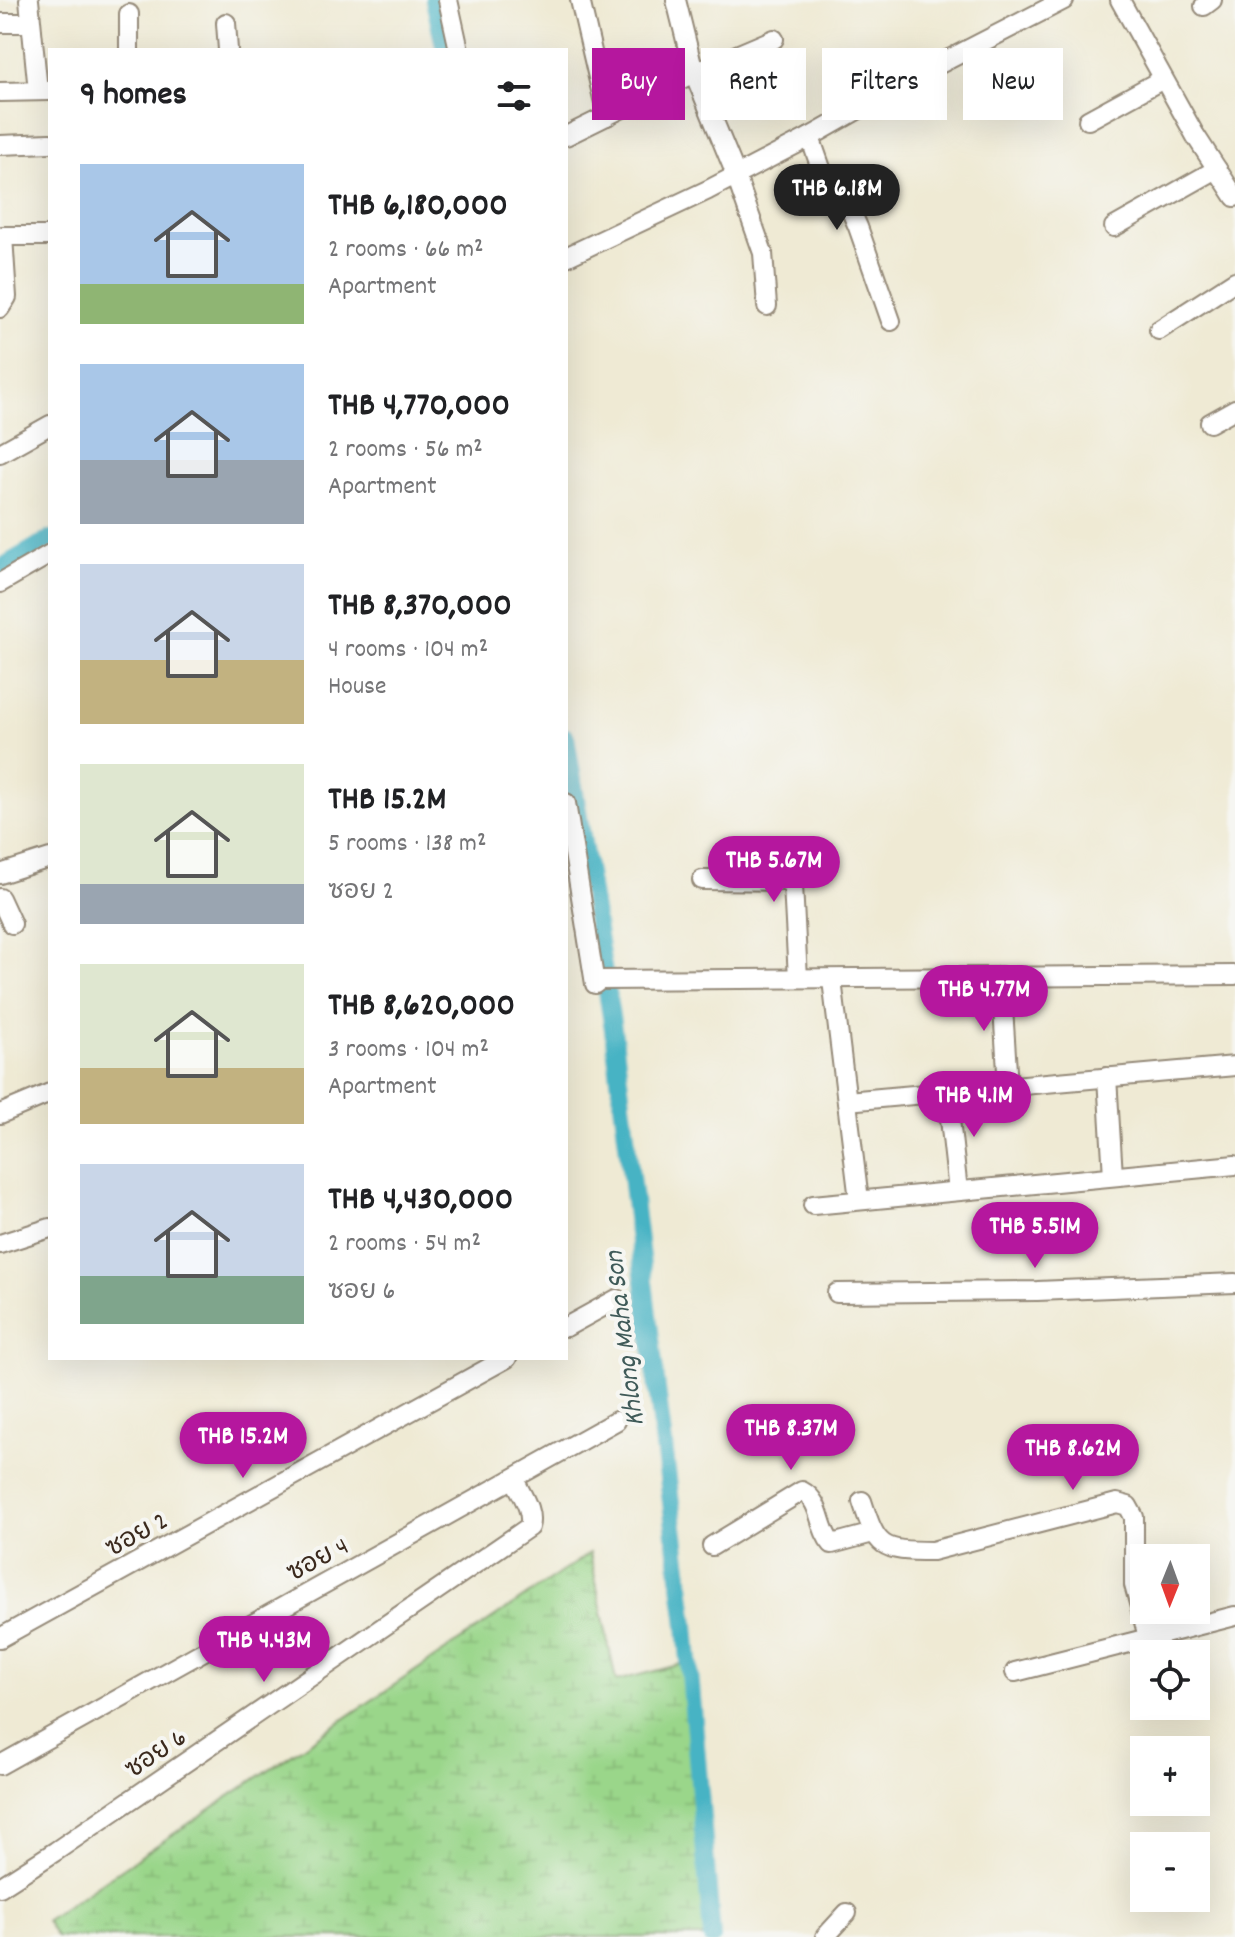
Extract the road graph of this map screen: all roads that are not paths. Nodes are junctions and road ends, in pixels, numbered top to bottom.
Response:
1 (29, 0) edge
2 (448, 0) edge
3 (580, 0) edge
4 (676, 0) edge
5 (1064, 0) edge
6 (1120, 0) edge
7 (129, 14) dead end
8 (0, 23) edge
9 (30, 23) junction
10 (226, 23) dead end
11 (774, 39) dead end
12 (129, 48) edge
13 (228, 48) edge
14 (459, 48) edge
15 (592, 52) edge
16 (694, 73) junction
17 (685, 77) edge
18 (1163, 79) junction
19 (44, 91) edge
20 (0, 92) edge
21 (599, 120) edge
22 (1088, 120) dead end
23 (568, 135) edge
24 (810, 137) junction
25 (48, 143) edge
26 (0, 145) edge
27 (1217, 169) junction
28 (734, 170) junction
29 (1235, 197) edge
30 (1114, 227) dead end
31 (1, 236) edge
32 (48, 236) edge
33 (568, 256) edge
34 (1235, 281) edge
35 (767, 306) dead end
36 (0, 308) edge
37 (891, 321) dead end
38 (1159, 330) dead end
39 (1235, 409) edge
40 (1210, 423) dead end
41 (48, 426) edge
42 (0, 453) edge
43 (48, 555) edge
44 (0, 583) edge
45 (568, 815) edge
46 (48, 859) edge
47 (0, 874) edge
48 (702, 880) dead end
49 (0, 898) edge
50 (12, 924) dead end
51 (1235, 975) edge
52 (1001, 976) junction
53 (798, 978) junction
54 (832, 980) junction
55 (1235, 1066) edge
56 (1107, 1077) junction
57 (1008, 1087) junction
58 (947, 1092) junction
59 (48, 1094) edge
60 (847, 1101) junction
61 (0, 1114) edge
62 (1235, 1165) edge
63 (1113, 1176) junction
64 (958, 1191) junction
65 (859, 1200) junction
66 (813, 1205) dead end
67 (48, 1229) edge
68 (0, 1244) edge
69 (1235, 1283) edge
70 (837, 1293) dead end
71 (617, 1299) dead end
72 (568, 1326) edge
73 (503, 1360) edge
74 (616, 1421) dead end
75 (514, 1479) junction
76 (862, 1501) dead end
77 (873, 1533) junction
78 (712, 1546) dead end
79 (1235, 1616) edge
80 (1148, 1637) junction
81 (0, 1638) edge
82 (1015, 1672) dead end
83 (0, 1765) edge
84 (1, 1883) edge
85 (847, 1913) dead end
86 (825, 1937) edge

1 - 9 street
2 - 14 street
3 - 15 street
4 - 16 street
5 - 24 street
6 - 18 street
7 - 12 street
8 - 9 street
9 - 19 street
10 - 13 street
11 - 16 street
16 - 17 street
16 - 28 street
18 - 22 street
18 - 27 street
19 - 20 street
21 - 23 street
24 - 28 street
24 - 37 street
25 - 26 street
27 - 29 street
27 - 30 street
28 - 33 street
28 - 35 street
31 - 32 street
31 - 36 street
34 - 38 street
39 - 40 street
41 - 42 street
43 - 44 street
45 - 53 street
46 - 47 street
48 - 53 street
49 - 50 street
51 - 52 street
52 - 54 street
52 - 57 street
53 - 54 street
54 - 60 street
55 - 56 street
56 - 57 street
56 - 63 street
57 - 58 street
58 - 60 street
58 - 64 street
59 - 61 street
60 - 65 street
62 - 63 street
63 - 64 street
64 - 65 street
65 - 66 street
67 - 68 street
69 - 70 street
71 - 72 street
73 - 81 street, ซอย 2
74 - 75 street, ซอย 4
75 - 83 street, ซอย 4
75 - 84 street, ซอย 6
76 - 77 street
77 - 78 street
77 - 80 street
79 - 80 street
80 - 82 street
85 - 86 street

